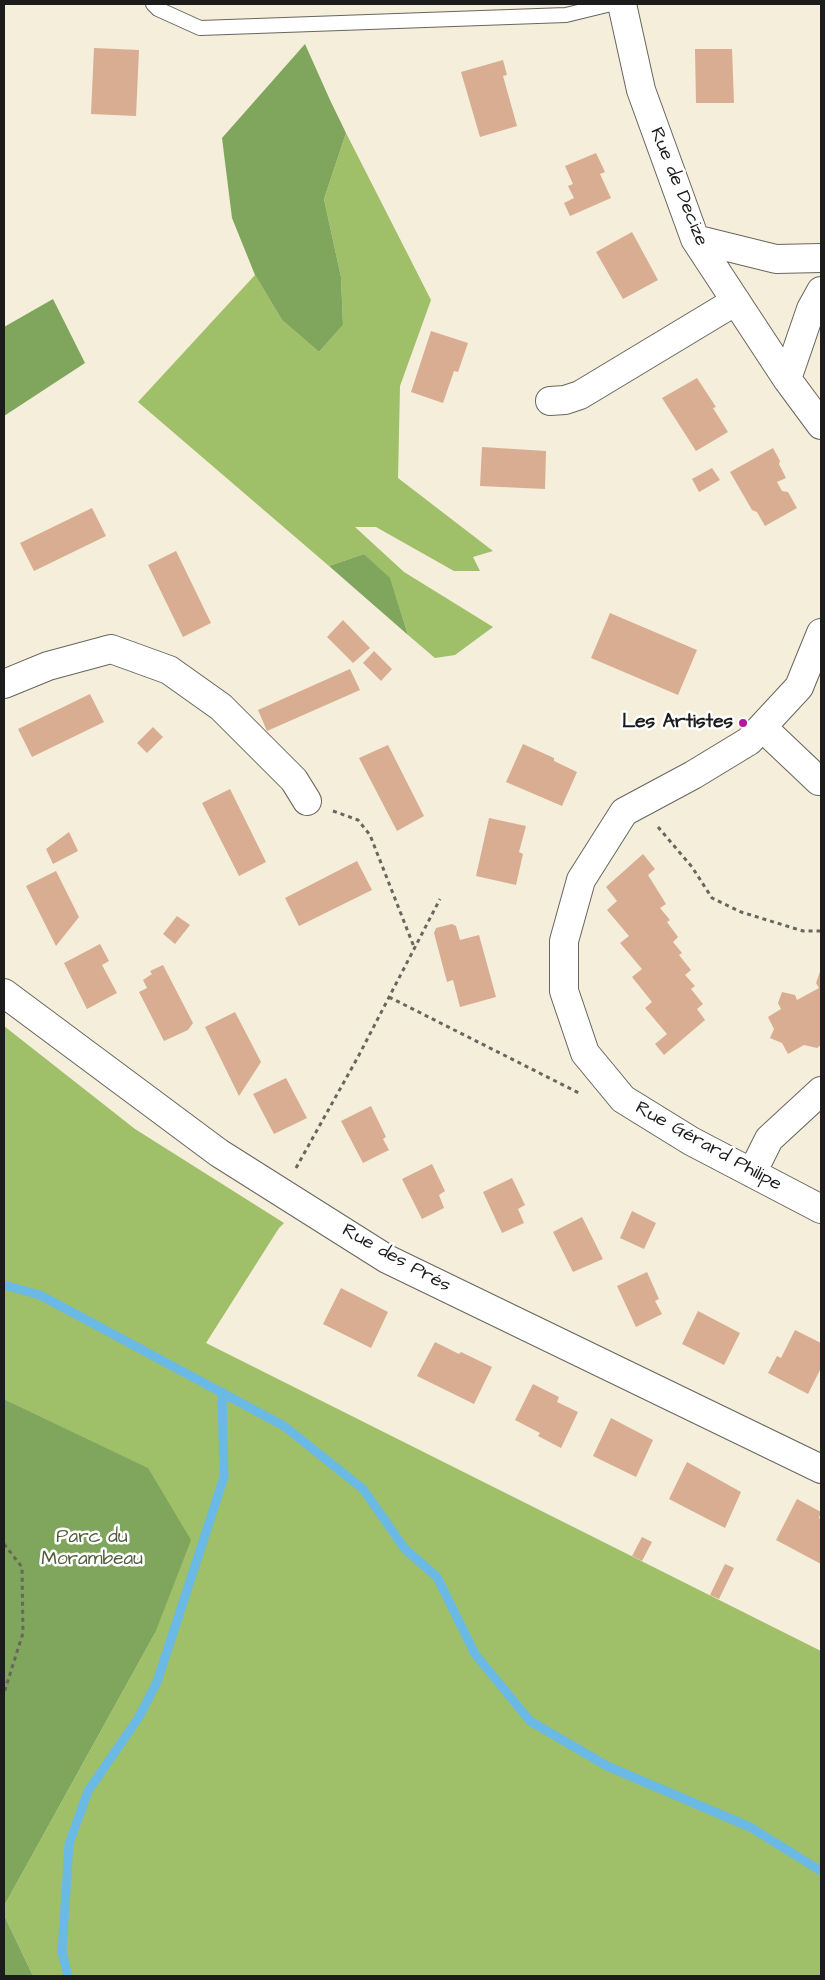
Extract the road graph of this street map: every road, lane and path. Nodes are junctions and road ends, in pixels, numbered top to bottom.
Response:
1 (153, 4) edge
2 (610, 4) edge
3 (622, 4) edge
4 (695, 240) junction
5 (821, 258) edge
6 (821, 291) edge
7 (736, 301) junction
8 (787, 379) junction
9 (550, 401) dead end
10 (821, 425) edge
11 (821, 634) edge
12 (4, 684) edge
13 (762, 727) junction
14 (819, 781) dead end
15 (308, 801) joint
16 (638, 805) junction
17 (440, 899) dead end
18 (821, 931) edge
19 (414, 948) junction
20 (4, 993) edge
21 (389, 997) junction
22 (610, 1083) junction
23 (821, 1091) edge
24 (752, 1173) junction
25 (282, 1193) junction
26 (821, 1209) edge
27 (821, 1469) edge
28 (4, 1544) edge
29 (4, 1693) edge

1 - 2 lane
3 - 4 street, Rue de Decize
4 - 5 street
4 - 7 street, Rue de Decize
6 - 8 street
7 - 8 street, Rue de Decize
7 - 9 street
8 - 10 street, Rue de Decize
11 - 13 street, Rue Gérard Philipe
12 - 15 street
13 - 14 street
13 - 16 street, Rue Gérard Philipe
15 - 19 path
16 - 18 path
16 - 22 street, Rue Gérard Philipe
17 - 19 path
19 - 21 path
20 - 25 street, Rue des Prés
21 - 22 path
21 - 25 path
22 - 24 street, Rue Gérard Philipe
23 - 24 street
24 - 26 street, Rue Gérard Philipe
25 - 27 street, Rue des Prés
28 - 29 path

